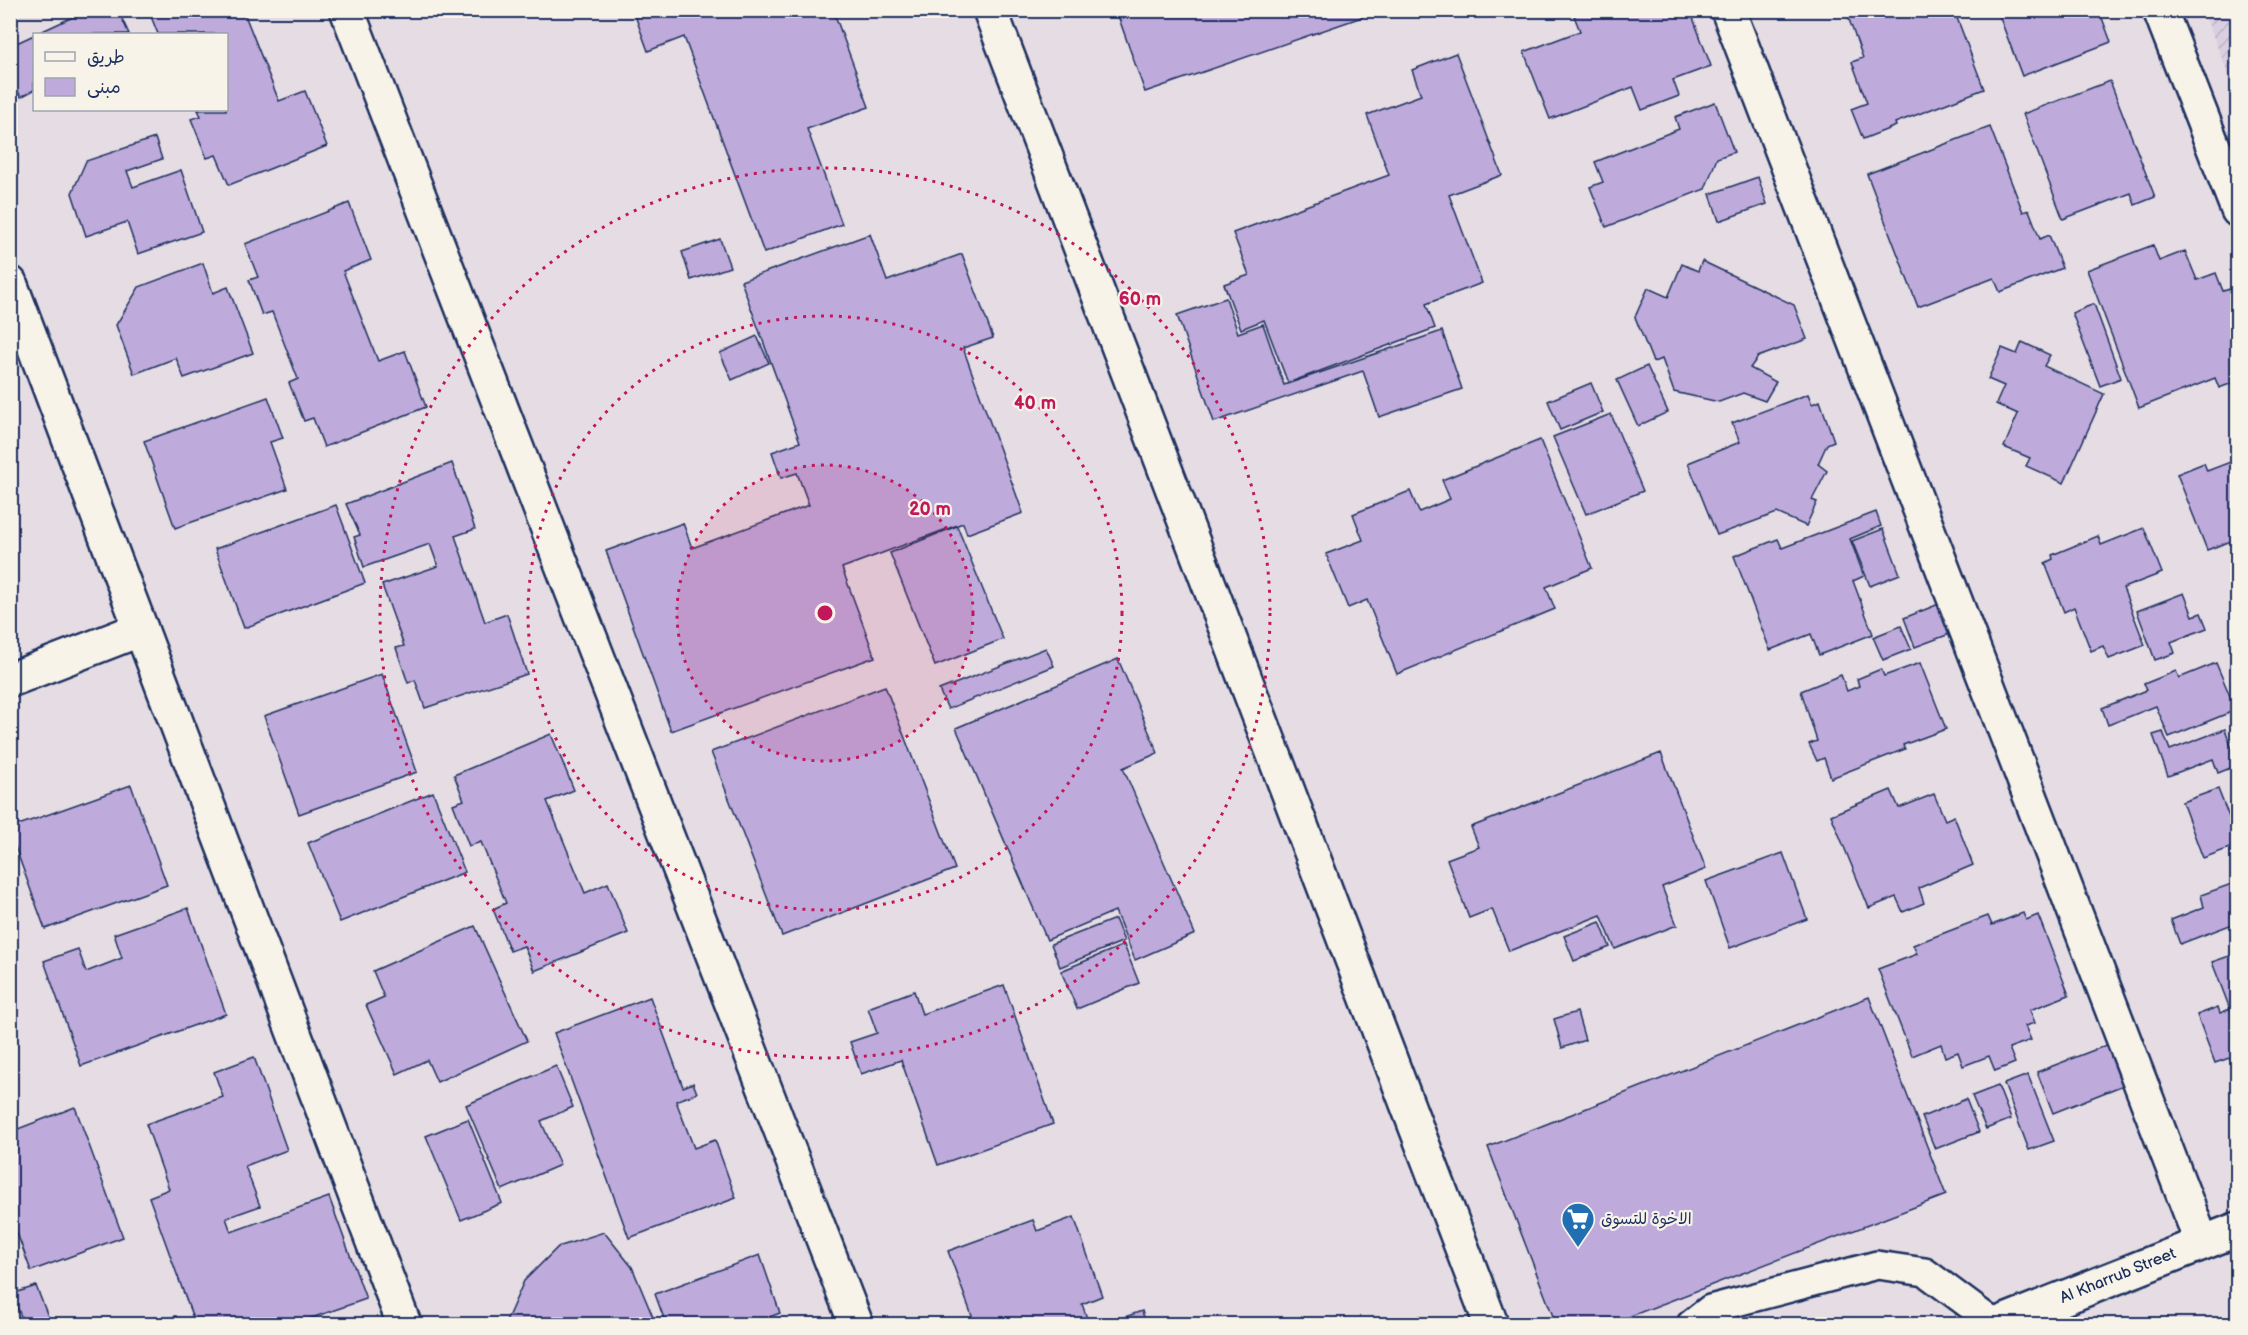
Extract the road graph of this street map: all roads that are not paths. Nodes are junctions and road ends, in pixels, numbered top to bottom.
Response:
1 (347, 10) edge
2 (990, 10) edge
3 (1728, 10) edge
4 (2160, 10) edge
5 (2238, 210) edge
6 (10, 283) edge
7 (141, 629) junction
8 (10, 680) edge
9 (2238, 1229) edge
10 (2202, 1243) junction
11 (404, 1324) edge
12 (856, 1324) edge
13 (1491, 1324) edge
14 (1691, 1324) edge
15 (1996, 1324) edge

1 - 12 street
2 - 13 street
3 - 10 street
4 - 5 street
6 - 7 street
7 - 8 street
7 - 11 street
9 - 10 street, Al Kharrub Street
10 - 15 street, Al Kharrub Street
14 - 15 lane

